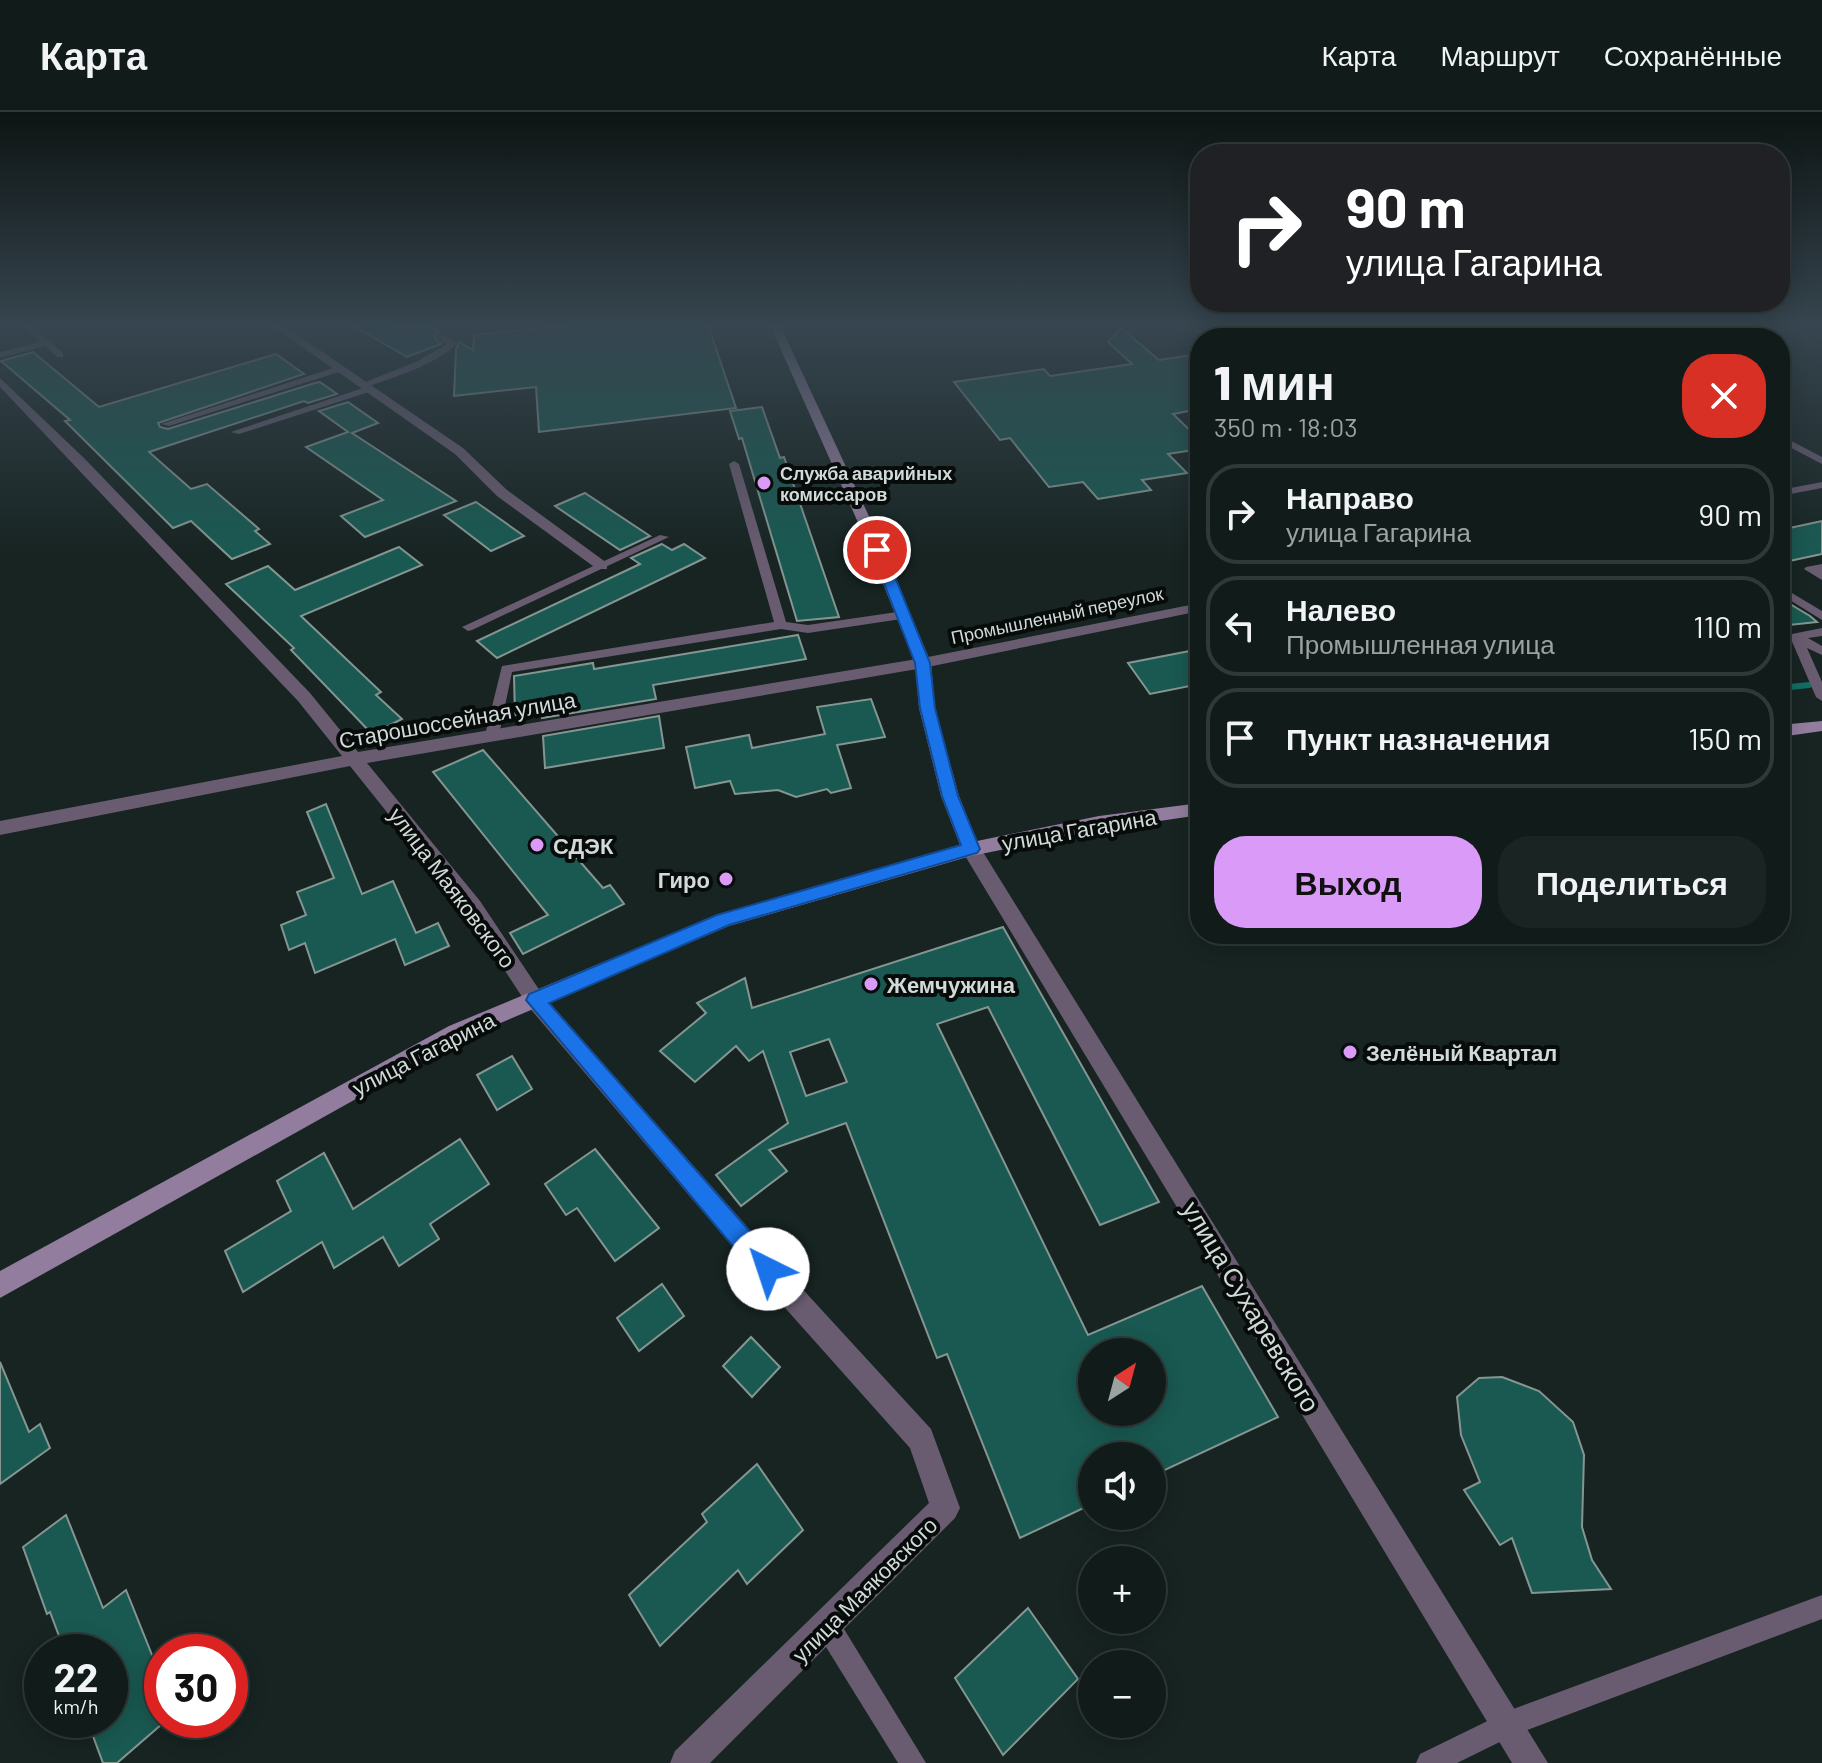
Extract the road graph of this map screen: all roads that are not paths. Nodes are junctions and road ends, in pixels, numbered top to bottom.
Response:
1 (21, 402) edge
2 (235, 402) edge
3 (323, 402) edge
4 (388, 402) edge
5 (809, 402) edge
6 (166, 424) dead end
7 (236, 432) dead end
8 (1790, 443) edge
9 (1822, 461) edge
10 (734, 464) dead end
11 (1822, 485) edge
12 (1790, 491) edge
13 (664, 537) dead end
14 (602, 566) junction
15 (1822, 567) edge
16 (1822, 577) edge
17 (1790, 595) edge
18 (1190, 609) edge
19 (904, 615) junction
20 (1822, 616) edge
21 (781, 625) junction
22 (468, 627) dead end
23 (1822, 632) edge
24 (1796, 637) junction
25 (1822, 651) edge
26 (923, 663) junction
27 (1822, 697) edge
28 (1822, 726) edge
29 (1790, 730) edge
30 (492, 735) junction
31 (354, 759) junction
32 (1190, 810) edge
33 (0, 828) edge
34 (971, 849) junction
35 (535, 1000) junction
36 (0, 1285) edge
37 (1822, 1607) edge
38 (827, 1625) junction
39 (1508, 1724) junction
40 (687, 1763) edge
41 (913, 1763) edge
42 (1429, 1763) edge
43 (1531, 1763) edge

1 - 31 street, улица Маяковского
2 - 6 lane
3 - 7 lane
4 - 14 street
5 - 19 street
8 - 9 lane
10 - 21 lane
11 - 12 lane
13 - 14 lane
14 - 22 lane
15 - 16 lane
17 - 20 lane
18 - 26 street, Промышленный переулок
19 - 21 lane
19 - 26 street
21 - 30 lane
23 - 24 lane
24 - 25 lane
24 - 27 lane
26 - 30 street, Старошоссейная улица
26 - 34 street
28 - 29 street
30 - 31 street, Старошоссейная улица
31 - 33 street, Старошоссейная улица
31 - 35 street, улица Маяковского
32 - 34 street, улица Гагарина
34 - 35 street, улица Гагарина
34 - 39 street, улица Сухаревского
35 - 36 street, улица Гагарина
35 - 38 street, улица Маяковского
37 - 39 lane
38 - 40 street, улица Маяковского
38 - 41 lane
39 - 42 lane
39 - 43 street, улица Сухаревского

